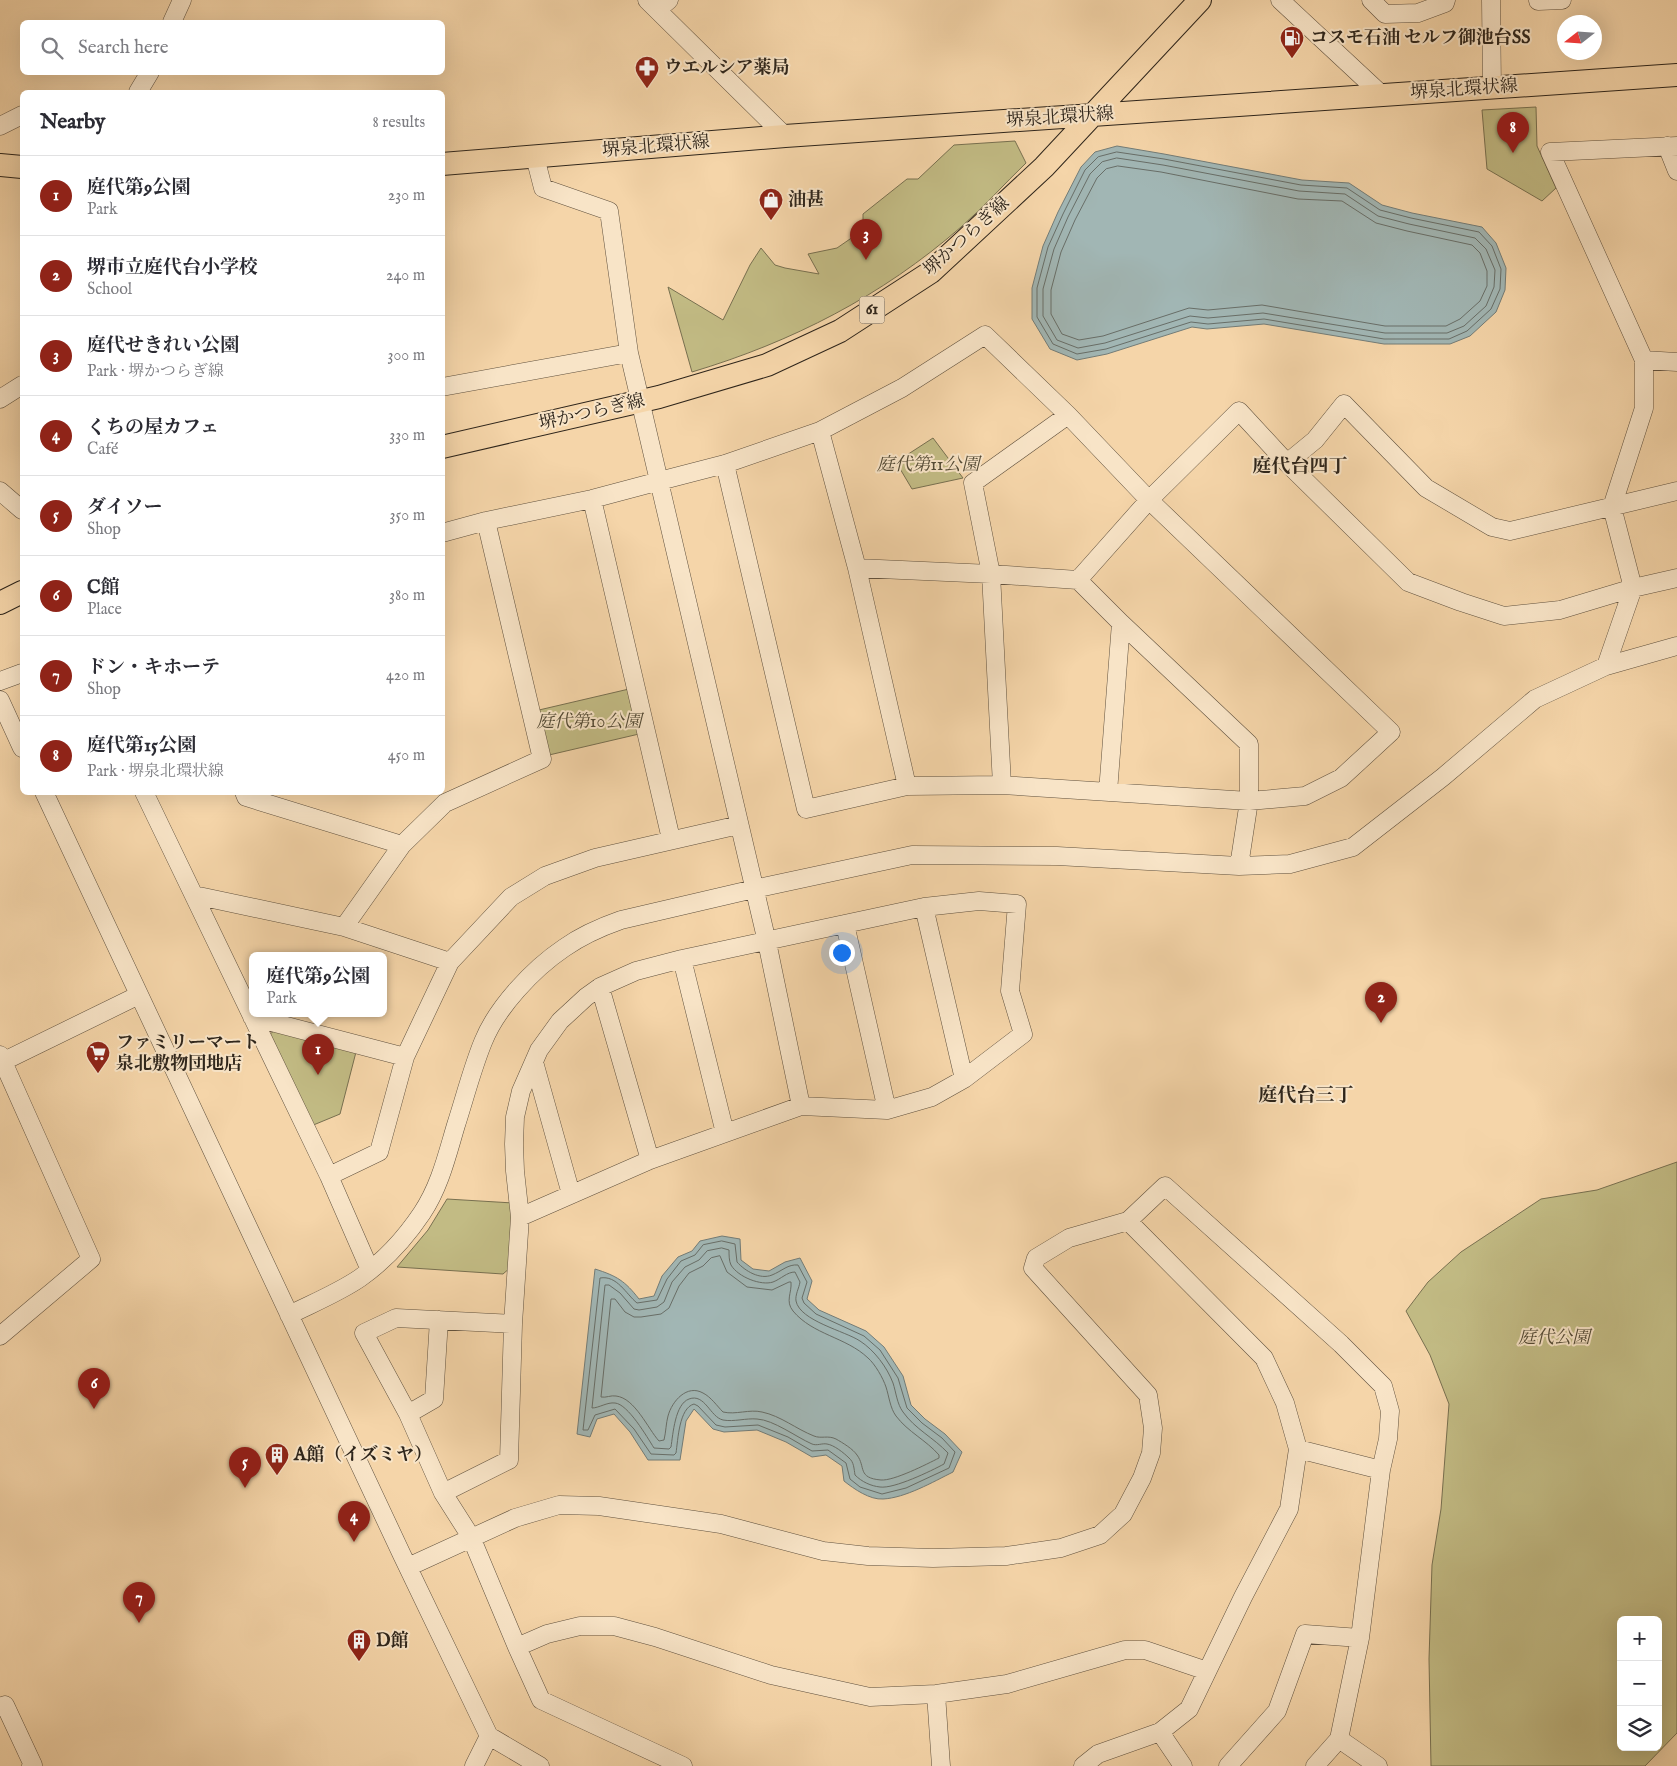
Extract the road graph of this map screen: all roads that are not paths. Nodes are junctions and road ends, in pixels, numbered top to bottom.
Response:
1 (182, 0) edge
2 (1200, 0) edge
3 (1280, 0) edge
4 (1371, 0) edge
5 (1491, 0) edge
6 (1562, 0) edge
7 (1445, 1) edge
8 (1538, 1) edge
9 (658, 4) edge
10 (173, 20) edge
11 (148, 75) edge
12 (1677, 75) edge
13 (1492, 88) junction
14 (139, 90) edge
15 (1382, 95) junction
16 (1094, 115) junction
17 (20, 116) edge
18 (0, 126) edge
19 (785, 136) junction
20 (1672, 146) edge
21 (534, 157) junction
22 (445, 164) edge
23 (0, 165) edge
24 (20, 167) edge
25 (1677, 171) edge
26 (628, 353) junction
27 (1644, 360) junction
28 (1677, 362) edge
29 (20, 386) edge
30 (445, 386) edge
31 (0, 399) edge
32 (641, 402) junction
33 (1068, 415) junction
34 (820, 431) junction
35 (445, 446) edge
36 (1287, 463) junction
37 (725, 464) junction
38 (660, 480) junction
39 (0, 491) edge
40 (1677, 491) edge
41 (592, 499) junction
42 (1149, 500) junction
43 (1612, 507) junction
44 (20, 508) edge
45 (486, 521) junction
46 (445, 532) edge
47 (858, 568) junction
48 (991, 574) junction
49 (1677, 578) edge
50 (1078, 580) junction
51 (1633, 588) junction
52 (20, 593) edge
53 (0, 603) edge
54 (1121, 624) junction
55 (1677, 646) edge
56 (1606, 666) junction
57 (20, 674) edge
58 (0, 681) edge
59 (0, 700) edge
60 (20, 744) edge
61 (1002, 785) junction
62 (907, 786) junction
63 (1108, 792) junction
64 (45, 795) edge
65 (145, 795) edge
66 (245, 795) edge
67 (444, 798) edge
68 (1249, 801) junction
69 (739, 825) junction
70 (671, 840) junction
71 (402, 845) junction
72 (1239, 866) junction
73 (754, 889) junction
74 (194, 895) junction
75 (924, 907) junction
76 (845, 924) junction
77 (344, 927) junction
78 (767, 942) junction
79 (682, 959) junction
80 (450, 962) junction
81 (600, 987) junction
82 (139, 994) junction
83 (249, 1011) edge
84 (252, 1017) joint
85 (405, 1057) junction
86 (1, 1060) edge
87 (534, 1062) junction
88 (964, 1079) junction
89 (801, 1106) junction
90 (887, 1110) junction
91 (725, 1133) junction
92 (650, 1160) junction
93 (329, 1176) junction
94 (571, 1194) junction
95 (520, 1217) junction
96 (1128, 1221) junction
97 (370, 1270) junction
98 (289, 1315) junction
99 (439, 1320) junction
100 (512, 1324) junction
101 (0, 1336) edge
102 (408, 1414) junction
103 (1298, 1449) junction
104 (1382, 1470) junction
105 (443, 1493) junction
106 (471, 1537) junction
107 (408, 1567) junction
108 (1360, 1638) junction
109 (517, 1647) junction
110 (1207, 1671) junction
111 (936, 1694) junction
112 (0, 1707) edge
113 (1160, 1732) junction
114 (489, 1736) junction
115 (1340, 1739) junction
116 (31, 1766) edge
117 (474, 1766) edge
118 (540, 1766) edge
119 (683, 1766) edge
120 (941, 1766) edge
121 (1083, 1766) edge
122 (1183, 1766) edge
123 (1228, 1766) edge
124 (1315, 1766) edge
125 (1378, 1766) edge

1 - 10 street
2 - 16 main road, 堺かつらぎ線 / 61
3 - 15 street
4 - 7 street
5 - 13 street
6 - 8 street
9 - 19 street
11 - 14 street
12 - 13 main road, 堺泉北環状線
13 - 15 main road, 堺泉北環状線
15 - 16 main road, 堺泉北環状線
16 - 19 main road, 堺泉北環状線
16 - 32 main road, 堺かつらぎ線 / 61
17 - 18 street
19 - 21 main road, 堺泉北環状線
20 - 25 street
20 - 27 street
21 - 22 main road, 堺泉北環状線
21 - 26 street
23 - 24 main road
26 - 30 street
26 - 32 street
27 - 28 street
27 - 43 street
29 - 31 street
32 - 35 main road, 堺かつらぎ線 / 61
32 - 38 street
33 - 34 street
33 - 42 street
33 - 48 street
34 - 37 street
34 - 47 street
36 - 42 street
36 - 43 street
36 - 51 street
37 - 38 street
37 - 62 street
38 - 41 street
38 - 69 street
39 - 44 street
40 - 43 street
41 - 45 street
41 - 70 street
42 - 50 street
42 - 68 street
43 - 51 street
45 - 46 street
45 - 67 street
47 - 48 street
47 - 62 street
48 - 50 street
48 - 61 street
49 - 51 street
50 - 54 street
51 - 56 street
52 - 53 main road
54 - 63 street
54 - 68 street
55 - 56 street
56 - 72 street
57 - 58 street
59 - 60 street
61 - 62 street
61 - 63 street
63 - 68 street
64 - 82 street
65 - 74 street
66 - 71 street
67 - 71 street
68 - 72 street
69 - 70 street
69 - 73 street
70 - 80 street
71 - 77 street
72 - 73 street
73 - 78 street
73 - 97 street
74 - 77 street
74 - 83 street
75 - 76 street
75 - 88 street
75 - 88 street
76 - 78 street
76 - 90 street
77 - 80 street
78 - 79 street
78 - 89 street
79 - 81 street
79 - 91 street
80 - 85 street
81 - 87 street
81 - 92 street
82 - 86 street
82 - 98 street
84 - 85 street
84 - 93 street
85 - 93 street
86 - 101 street
87 - 94 street
87 - 95 street
88 - 90 street
89 - 90 street
89 - 91 street
91 - 92 street
92 - 94 street
93 - 97 street
94 - 95 street
95 - 100 street
96 - 103 street
96 - 104 street
96 - 106 street
97 - 98 street
98 - 107 street
99 - 100 street
99 - 102 street
99 - 102 street
100 - 105 street
102 - 105 street
103 - 104 street
103 - 110 street
104 - 108 street
105 - 106 street
106 - 107 street
106 - 109 street
107 - 114 street
108 - 115 street
108 - 123 street
109 - 111 street
109 - 119 street
110 - 111 street
110 - 113 street
111 - 120 street
112 - 116 street
113 - 121 street
113 - 122 street
114 - 117 street
114 - 118 street
115 - 124 street
115 - 125 street

